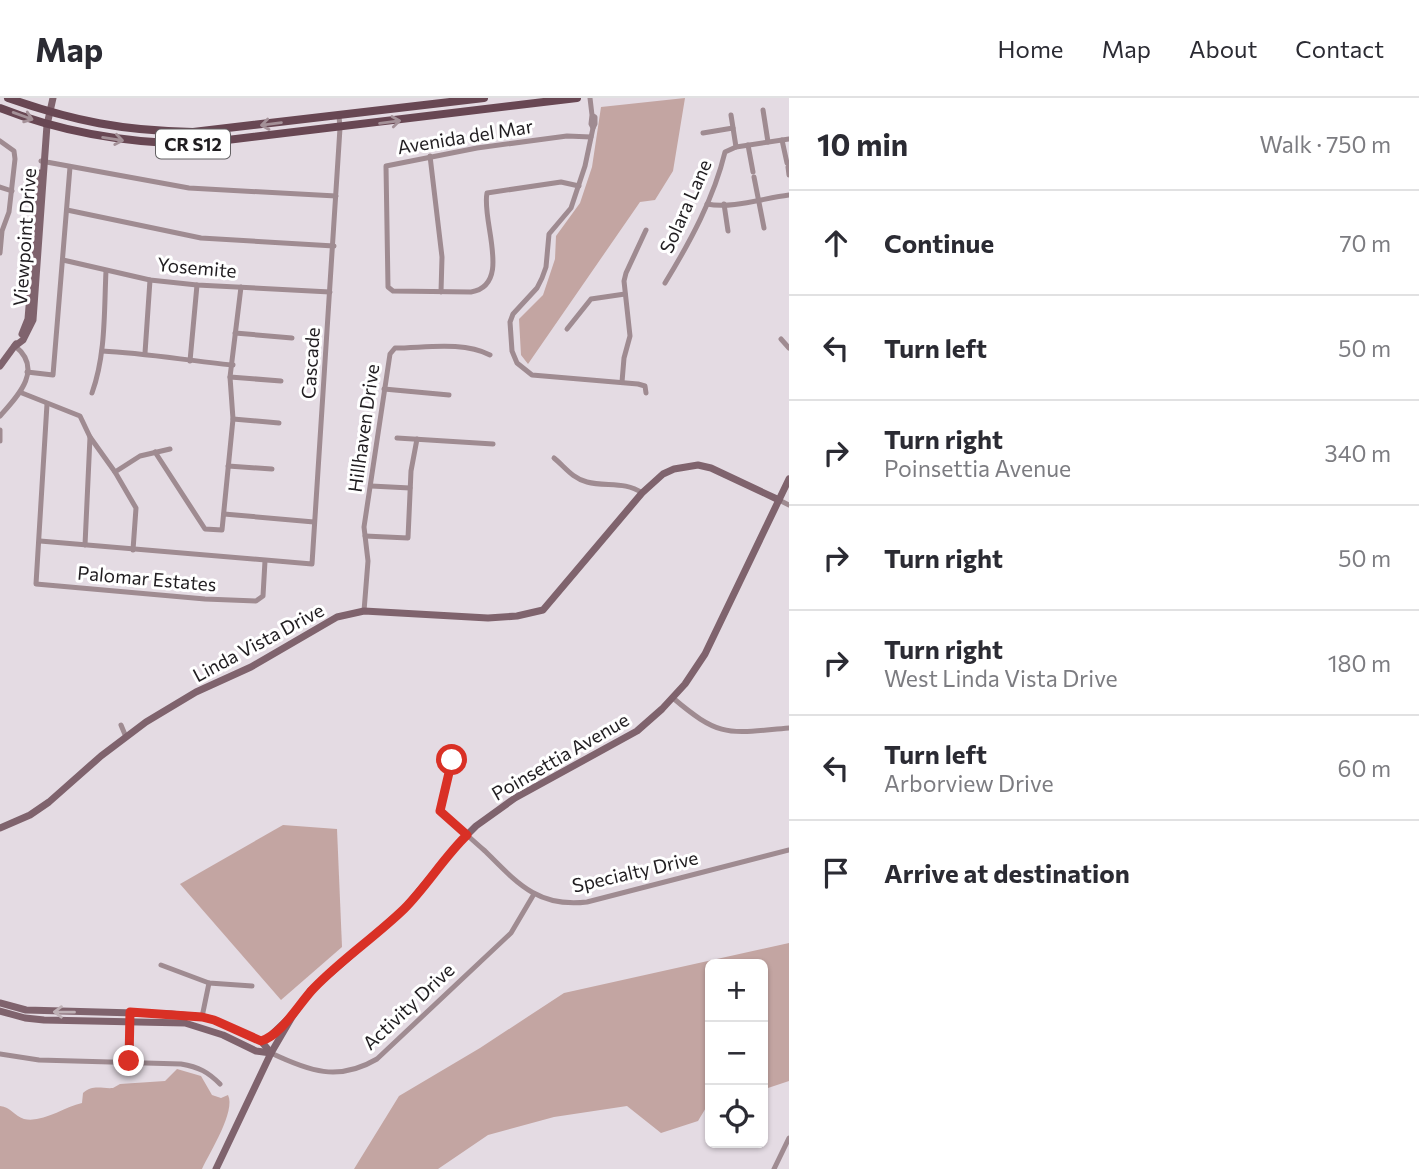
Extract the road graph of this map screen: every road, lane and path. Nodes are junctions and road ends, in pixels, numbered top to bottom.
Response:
1 (8, 98) edge
2 (52, 98) edge
3 (484, 98) edge
4 (577, 98) edge
5 (590, 98) edge
6 (0, 108) edge
7 (763, 110) dead end
8 (48, 113) junction
9 (731, 115) dead end
10 (339, 116) junction
11 (47, 125) junction
12 (341, 128) junction
13 (733, 128) junction
14 (703, 133) dead end
15 (591, 137) junction
16 (786, 139) edge
17 (0, 141) edge
18 (768, 142) junction
19 (748, 145) junction
20 (736, 147) junction
21 (430, 156) junction
22 (43, 162) junction
23 (787, 165) edge
24 (70, 167) junction
25 (789, 175) edge
26 (579, 186) junction
27 (0, 187) edge
28 (12, 191) junction
29 (789, 195) edge
30 (336, 197) junction
31 (759, 202) junction
32 (706, 204) junction
33 (724, 204) junction
34 (67, 210) junction
35 (764, 228) dead end
36 (646, 230) dead end
37 (1, 231) edge
38 (728, 231) dead end
39 (334, 246) junction
40 (0, 253) edge
41 (63, 260) junction
42 (106, 271) junction
43 (150, 280) junction
44 (665, 284) dead end
45 (197, 285) junction
46 (241, 287) junction
47 (331, 292) junction
48 (441, 292) junction
49 (625, 294) junction
50 (567, 329) dead end
51 (235, 333) junction
52 (292, 338) dead end
53 (781, 339) dead end
54 (15, 346) junction
55 (789, 348) edge
56 (102, 351) junction
57 (145, 353) junction
58 (490, 355) dead end
59 (190, 361) junction
60 (233, 365) junction
61 (0, 366) edge
62 (27, 372) junction
63 (230, 377) junction
64 (281, 380) dead end
65 (622, 382) junction
66 (384, 389) junction
67 (22, 393) junction
68 (92, 393) dead end
69 (646, 393) dead end
70 (449, 395) dead end
71 (47, 404) junction
72 (0, 416) edge
73 (233, 419) junction
74 (279, 423) dead end
75 (0, 430) edge
76 (90, 437) junction
77 (397, 438) dead end
78 (417, 439) junction
79 (0, 440) edge
80 (493, 444) dead end
81 (170, 449) dead end
82 (155, 452) junction
83 (554, 458) dead end
84 (228, 466) junction
85 (272, 469) dead end
86 (115, 472) junction
87 (789, 479) edge
88 (371, 486) junction
89 (410, 488) junction
90 (642, 492) junction
91 (779, 500) junction
92 (789, 505) edge
93 (224, 514) junction
94 (314, 523) junction
95 (365, 536) junction
96 (40, 541) junction
97 (85, 545) junction
98 (133, 550) junction
99 (265, 561) junction
100 (364, 611) junction
101 (673, 698) junction
102 (121, 725) dead end
103 (789, 728) edge
104 (126, 737) junction
105 (452, 756) dead end
106 (0, 828) edge
107 (467, 835) junction
108 (789, 850) edge
109 (534, 894) junction
110 (161, 965) dead end
111 (209, 983) junction
112 (252, 986) dead end
113 (0, 1003) edge
114 (0, 1011) edge
115 (130, 1012) junction
116 (202, 1017) junction
117 (292, 1017) junction
118 (129, 1023) junction
119 (261, 1041) junction
120 (271, 1053) junction
121 (0, 1054) edge
122 (129, 1061) junction
123 (220, 1084) dead end
124 (789, 1138) edge
125 (216, 1169) edge
126 (774, 1169) edge

1 - 8 main road, CR S12
2 - 8 main road, Viewpoint Drive
3 - 10 main road, CR S12
12 -> 4 main road, CR S12
5 - 15 street
6 -> 11 main road, CR S12
7 - 18 street
10 -> 8 main road, CR S12
8 - 11 main road, Viewpoint Drive
9 - 13 street, Solara Lane
10 - 12 street, Cascade
11 -> 12 main road, CR S12
11 - 22 main road, Viewpoint Drive
12 - 30 street, Cascade
13 - 14 street, Solara Lane
13 - 20 street, Solara Lane
15 - 21 street, Avenida del Mar
15 - 26 street
16 - 18 street, Solara Lane
16 - 23 street, Solara Lane
17 - 28 street
18 - 19 street, Solara Lane
19 - 20 street, Solara Lane
19 - 31 street
20 - 32 street, Solara Lane
21 - 48 street
21 - 48 street, Avenida del Mar
22 - 24 street
22 - 54 main road, Viewpoint Drive
23 - 25 street, Solara Lane
24 - 30 street
24 - 34 street
26 - 48 street
26 - 65 street
27 - 28 street
28 - 37 street
29 - 31 street
30 - 39 street, Cascade
31 - 33 street
31 - 35 street
32 - 33 street
32 - 44 street, Solara Lane
33 - 38 street
34 - 39 street
34 - 41 street
36 - 49 street
37 - 40 street
39 - 47 street, Cascade
41 - 42 street, Yosemite
41 - 62 street
42 - 43 street, Yosemite
42 - 56 street
43 - 45 street, Yosemite
43 - 57 street
45 - 46 street, Yosemite
45 - 59 street
46 - 47 street, Yosemite
46 - 51 street
47 - 94 street, Cascade
49 - 50 street
49 - 65 street
51 - 52 street
51 - 60 street
53 - 55 street
54 - 61 main road, Viewpoint Drive
54 - 62 street
56 - 57 street
56 - 68 street
57 - 59 street
58 - 66 street, Hillhaven Drive
59 - 60 street
60 - 63 street
62 - 67 street
63 - 64 street
63 - 73 street
65 - 69 street
66 - 70 street
66 - 88 street, Hillhaven Drive
67 - 71 street
67 - 72 street
71 - 76 street
71 - 96 street
73 - 74 street
73 - 84 street
75 - 79 street
76 - 86 street
76 - 97 street
77 - 78 street
78 - 80 street
78 - 89 street
81 - 82 street
82 - 86 street
82 - 93 street
83 - 90 street
84 - 85 street
84 - 93 street
86 - 98 street
87 - 91 main road, Poinsettia Avenue
88 - 89 street
88 - 95 street, Hillhaven Drive
89 - 95 street
90 - 91 main road, Linda Vista Drive
90 - 100 main road, Linda Vista Drive
91 - 92 street
91 - 101 main road, Poinsettia Avenue
93 - 94 street
94 - 99 street, Cascade
95 - 100 street, Hillhaven Drive
96 - 97 street
96 - 99 street, Palomar Estates
97 - 98 street
98 - 99 street
100 - 104 main road, Linda Vista Drive
101 - 103 street
101 - 107 main road, Poinsettia Avenue
102 - 104 street
104 - 106 main road, Linda Vista Drive
105 - 107 street, Specialty Drive
107 - 109 street, Specialty Drive
107 - 117 main road, Poinsettia Avenue
108 - 109 street, Specialty Drive
109 - 120 street, Activity Drive
110 - 111 street
111 - 112 street
111 - 116 street
115 -> 113 main road
114 - 118 main road
115 - 116 main road
115 - 118 street
116 - 119 main road
117 - 119 main road
117 - 120 main road, Poinsettia Avenue
118 - 120 main road
118 - 122 street
119 - 120 main road
120 - 125 main road, Poinsettia Avenue
121 - 122 street
122 - 123 street
124 - 126 street

